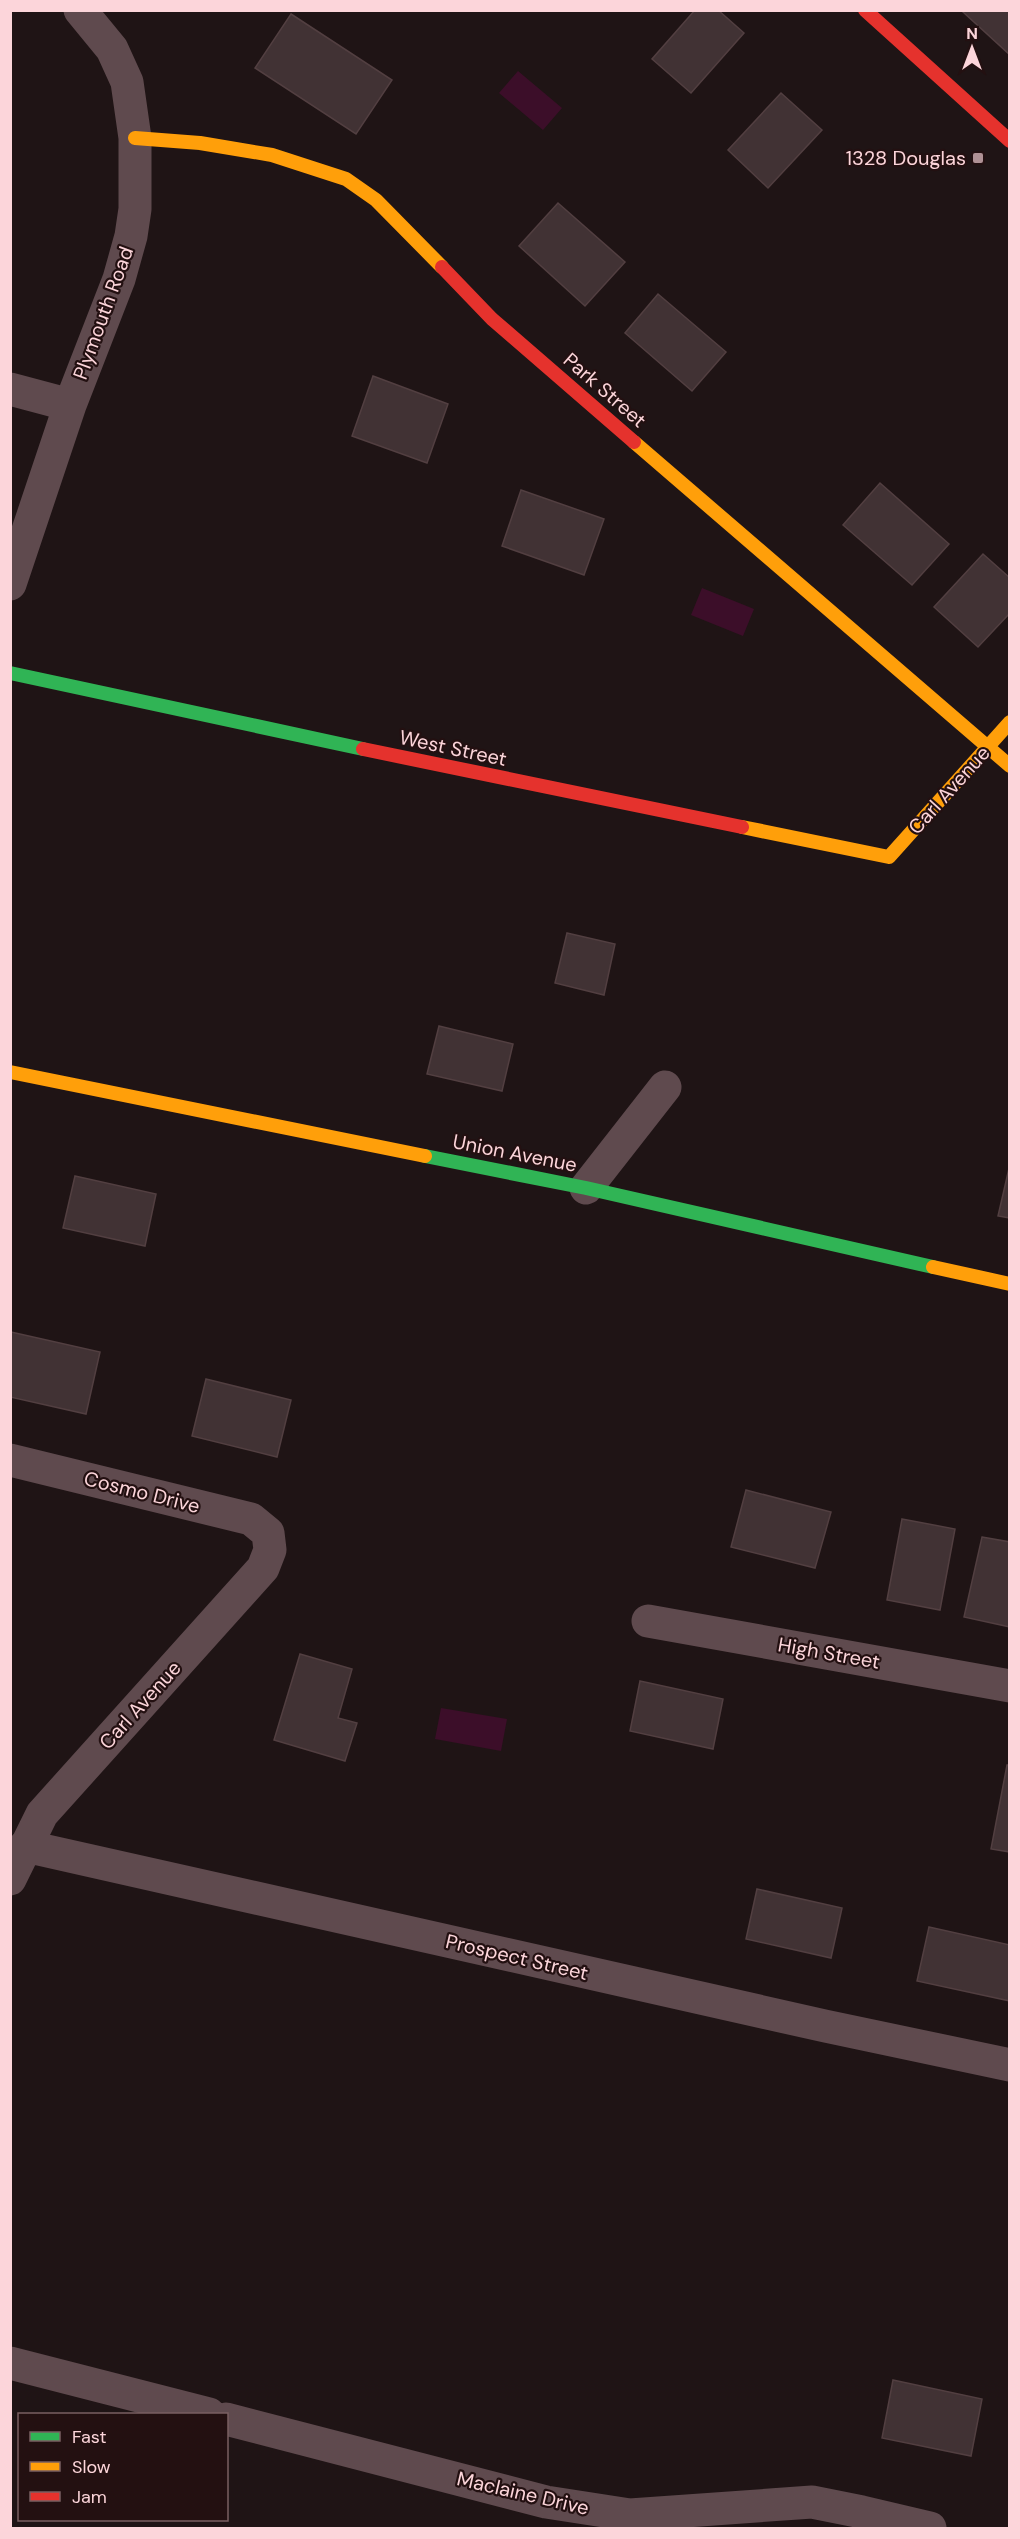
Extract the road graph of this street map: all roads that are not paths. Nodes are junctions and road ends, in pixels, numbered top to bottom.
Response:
1 (80, 10) edge
2 (865, 10) edge
3 (135, 138) junction
4 (1010, 141) edge
5 (10, 389) edge
6 (70, 405) junction
7 (10, 584) edge
8 (10, 673) edge
9 (1010, 722) edge
10 (987, 746) junction
11 (1010, 766) edge
12 (889, 857) joint
13 (10, 1072) edge
14 (665, 1087) dead end
15 (586, 1188) junction
16 (1010, 1284) edge
17 (10, 1460) edge
18 (268, 1533) joint
19 (648, 1621) dead end
20 (1010, 1686) edge
21 (25, 1846) junction
22 (10, 1879) edge
23 (1010, 2065) edge
24 (10, 2363) edge
25 (201, 2413) edge
26 (228, 2420) edge
27 (930, 2529) edge

1 - 3 street, Plymouth Road
2 - 4 street
3 - 6 street, Plymouth Road
3 - 10 street, Park Street
5 - 6 street
6 - 7 street, Plymouth Road
8 - 12 street, West Street
9 - 10 street, Carl Avenue
10 - 11 street, Park Street
10 - 12 street, Carl Avenue
13 - 15 street, Union Avenue
14 - 15 street
15 - 16 street, Union Avenue
17 - 18 street, Cosmo Drive
18 - 21 street, Carl Avenue
19 - 20 street, High Street
21 - 22 street, Carl Avenue
21 - 23 street, Prospect Street
24 - 25 street
26 - 27 street, Maclaine Drive

